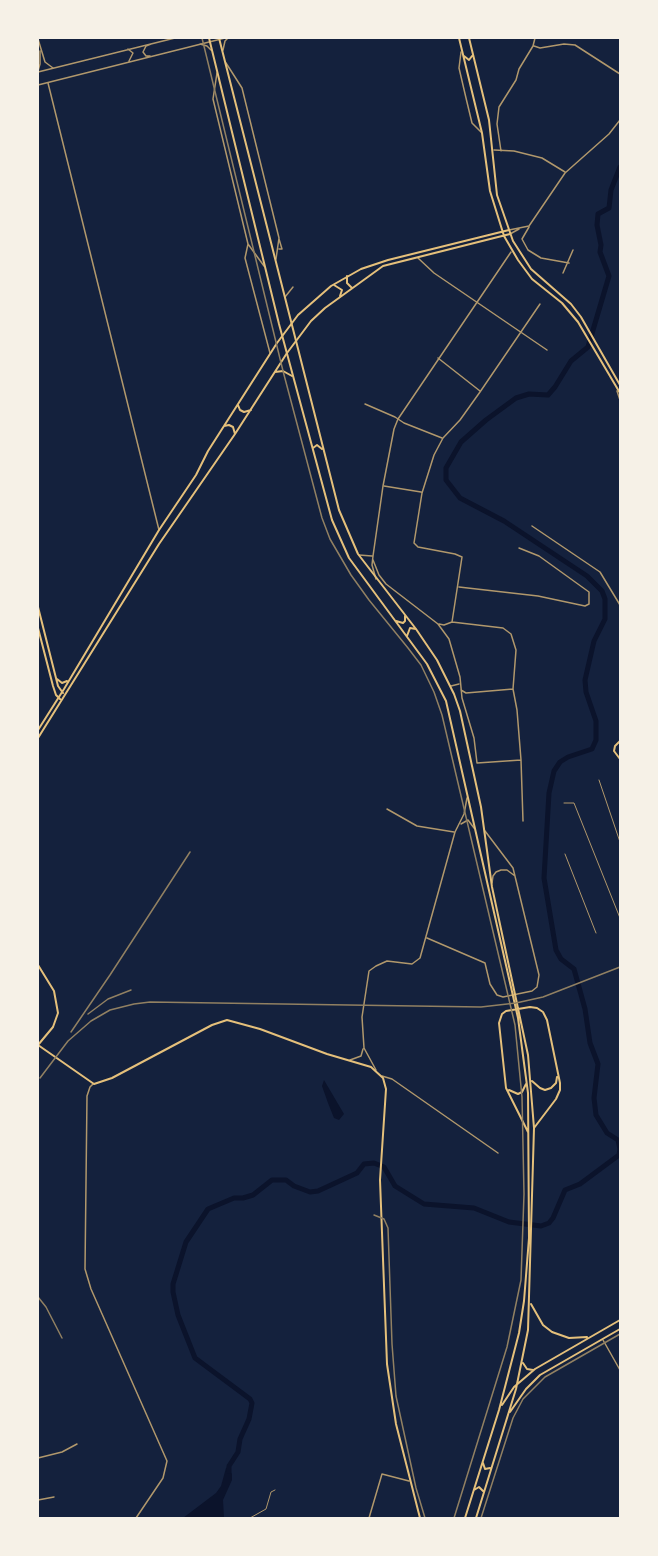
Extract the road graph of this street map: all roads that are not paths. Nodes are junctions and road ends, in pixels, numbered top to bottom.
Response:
1 (175, 38) edge
2 (219, 38) edge
3 (227, 38) edge
4 (459, 38) edge
5 (469, 38) edge
6 (535, 38) edge
7 (38, 39) edge
8 (210, 39) edge
9 (155, 42) junction
10 (199, 44) junction
11 (533, 46) junction
12 (127, 49) junction
13 (462, 49) junction
14 (40, 50) junction
15 (472, 50) junction
16 (222, 51) junction
17 (213, 54) junction
18 (463, 55) junction
19 (152, 56) junction
20 (129, 62) junction
21 (225, 62) junction
22 (53, 68) junction
23 (217, 70) junction
24 (38, 71) edge
25 (621, 74) edge
26 (48, 82) junction
27 (38, 85) edge
28 (621, 120) edge
29 (482, 133) junction
30 (493, 150) junction
31 (501, 151) junction
32 (566, 173) junction
33 (529, 226) junction
34 (510, 232) junction
35 (503, 234) junction
36 (248, 244) junction
37 (573, 250) dead end
38 (512, 251) junction
39 (417, 257) junction
40 (276, 262) junction
41 (569, 263) junction
42 (267, 271) junction
43 (563, 273) dead end
44 (346, 276) junction
45 (332, 286) junction
46 (292, 287) dead end
47 (352, 288) junction
48 (284, 298) junction
49 (338, 298) junction
50 (477, 302) junction
51 (540, 304) dead end
52 (288, 312) junction
53 (300, 313) junction
54 (291, 323) junction
55 (520, 331) junction
56 (282, 335) junction
57 (296, 341) junction
58 (547, 350) dead end
59 (287, 353) junction
60 (270, 354) junction
61 (438, 358) junction
62 (275, 372) junction
63 (292, 376) junction
64 (613, 382) junction
65 (621, 383) edge
66 (480, 392) junction
67 (621, 393) edge
68 (621, 400) edge
69 (238, 403) junction
70 (366, 404) dead end
71 (251, 410) junction
72 (398, 419) junction
73 (223, 427) junction
74 (235, 434) junction
75 (443, 438) junction
76 (323, 451) junction
77 (313, 454) junction
78 (383, 486) junction
79 (422, 493) junction
80 (532, 526) dead end
81 (159, 530) junction
82 (163, 538) junction
83 (519, 548) dead end
84 (358, 554) junction
85 (373, 556) junction
86 (376, 579) junction
87 (458, 586) junction
88 (621, 605) edge
89 (38, 607) edge
90 (404, 614) junction
91 (396, 621) junction
92 (452, 622) junction
93 (438, 624) junction
94 (38, 628) edge
95 (416, 629) junction
96 (407, 637) junction
97 (89, 644) junction
98 (94, 647) junction
99 (56, 678) junction
100 (70, 680) junction
101 (460, 684) junction
102 (451, 686) junction
103 (513, 688) junction
104 (461, 690) junction
105 (64, 693) junction
106 (61, 699) junction
107 (38, 730) edge
108 (38, 738) edge
109 (621, 741) edge
110 (621, 759) edge
111 (521, 760) junction
112 (599, 780) dead end
113 (467, 794) junction
114 (564, 803) dead end
115 (387, 809) dead end
116 (523, 821) dead end
117 (458, 826) junction
118 (476, 831) junction
119 (484, 831) junction
120 (455, 832) junction
121 (621, 842) edge
122 (565, 854) dead end
123 (517, 878) junction
124 (492, 887) junction
125 (621, 918) edge
126 (596, 933) dead end
127 (426, 938) junction
128 (38, 967) edge
129 (512, 987) junction
130 (519, 1018) junction
131 (38, 1045) edge
132 (364, 1048) junction
133 (350, 1060) junction
134 (376, 1070) junction
135 (558, 1074) junction
136 (381, 1076) junction
137 (531, 1080) junction
138 (527, 1081) junction
139 (94, 1084) junction
140 (506, 1088) junction
141 (534, 1128) junction
142 (529, 1135) junction
143 (498, 1153) dead end
144 (530, 1204) junction
145 (530, 1238) junction
146 (530, 1302) junction
147 (621, 1320) edge
148 (621, 1329) edge
149 (590, 1337) junction
150 (603, 1339) junction
151 (523, 1362) junction
152 (535, 1369) junction
153 (621, 1370) edge
154 (517, 1385) junction
155 (499, 1410) junction
156 (507, 1417) junction
157 (77, 1444) dead end
158 (38, 1458) edge
159 (483, 1461) junction
160 (492, 1464) junction
161 (410, 1482) junction
162 (275, 1490) dead end
163 (473, 1490) junction
164 (483, 1493) junction
165 (54, 1497) dead end
166 (38, 1500) edge
167 (136, 1518) edge
168 (250, 1518) edge
169 (369, 1518) edge
170 (420, 1518) edge
171 (465, 1518) edge
172 (476, 1518) edge

1 - 9 street
2 - 3 street
2 - 8 street
2 - 16 main road
3 - 16 street
4 - 13 main road
5 - 15 main road
6 - 11 street
7 - 14 street
8 - 10 street
8 - 17 main road
9 - 12 street
9 - 19 street
10 - 17 street
10 - 19 street
11 - 25 street
11 - 31 street
12 - 20 street
12 - 22 street
13 - 18 main road
13 - 29 street
14 - 22 street
14 - 24 street
15 - 18 main road
15 - 30 main road
16 - 21 main road
17 - 23 main road
18 - 29 main road
19 - 20 street
20 - 26 street
21 - 40 main road
21 - 40 street
22 - 24 street
23 - 36 street
23 - 42 main road
26 - 27 street
26 - 81 street
28 - 32 street
29 - 35 main road
30 - 31 street
30 - 34 main road
31 - 32 street
32 - 33 street
33 - 34 street
33 - 41 street
34 - 35 main road
34 - 65 main road
35 - 38 main road
35 - 39 main road
35 - 44 main road
36 - 42 street
36 - 60 street
37 - 41 street
38 - 50 street
38 - 64 main road
39 - 47 main road
39 - 50 street
40 - 48 main road
41 - 43 street
42 - 56 main road
44 - 45 main road
44 - 47 main road
45 - 49 main road
45 - 53 main road
46 - 48 street
47 - 49 main road
48 - 52 main road
49 - 57 main road
50 - 55 street
50 - 61 street
51 - 55 street
52 - 53 main road
52 - 54 main road
53 - 54 main road
54 - 56 main road
54 - 57 main road
55 - 58 street
55 - 66 street
56 - 59 main road
56 - 60 main road
57 - 59 main road
57 - 76 main road
59 - 62 main road
59 - 63 main road
60 - 69 main road
61 - 66 street
61 - 72 street
62 - 63 main road
62 - 71 main road
63 - 77 main road
64 - 67 main road
64 - 68 street
66 - 75 street
69 - 71 main road
69 - 73 main road
70 - 72 street
71 - 74 main road
72 - 75 street
72 - 78 street
73 - 74 main road
73 - 81 main road
74 - 82 main road
75 - 79 street
76 - 77 main road
76 - 84 main road
77 - 91 main road
78 - 79 street
78 - 85 street
79 - 87 street
80 - 88 street
81 - 82 street
81 - 97 main road
82 - 98 main road
83 - 87 street
84 - 85 street
84 - 86 main road
85 - 86 street
85 - 93 street
86 - 90 main road
87 - 92 street
89 - 99 main road
90 - 91 main road
90 - 95 main road
91 - 96 main road
92 - 93 street
92 - 103 street
93 - 101 street
94 - 106 main road
95 - 96 main road
95 - 102 main road
96 - 113 main road
97 - 98 main road
97 - 100 main road
98 - 105 main road
99 - 100 main road
99 - 105 main road
100 - 105 main road
101 - 102 street
101 - 104 street
102 - 119 main road
103 - 104 street
103 - 111 street
104 - 111 street
105 - 106 main road
106 - 107 main road
106 - 108 main road
109 - 110 main road
111 - 116 street
112 - 121 street
113 - 117 street
113 - 118 main road
114 - 125 street
115 - 120 street
117 - 118 street
117 - 120 street
118 - 129 main road
119 - 123 street
119 - 124 main road
120 - 127 street
122 - 126 street
123 - 124 street
123 - 127 street
124 - 129 main road
127 - 132 street
128 - 131 main road
129 - 130 main road
130 - 137 main road
130 - 138 main road
131 - 139 main road
132 - 133 street
132 - 134 street
133 - 134 main road
133 - 139 main road
134 - 136 main road
135 - 137 main road
135 - 140 main road
135 - 141 main road
136 - 143 street
136 - 161 main road
137 - 141 main road
138 - 140 main road
138 - 142 main road
139 - 167 street
140 - 142 main road
141 - 144 main road
142 - 144 main road
144 - 145 main road
145 - 146 main road
145 - 155 main road
146 - 149 main road
146 - 151 main road
147 - 149 main road
148 - 150 main road
149 - 152 main road
150 - 153 street
150 - 156 main road
151 - 152 main road
151 - 154 main road
152 - 154 main road
154 - 155 main road
154 - 156 main road
155 - 159 main road
156 - 160 main road
157 - 158 street
159 - 160 main road
159 - 163 main road
160 - 164 main road
161 - 169 street
161 - 170 main road
162 - 168 street
163 - 164 main road
163 - 171 main road
164 - 172 main road
165 - 166 street

